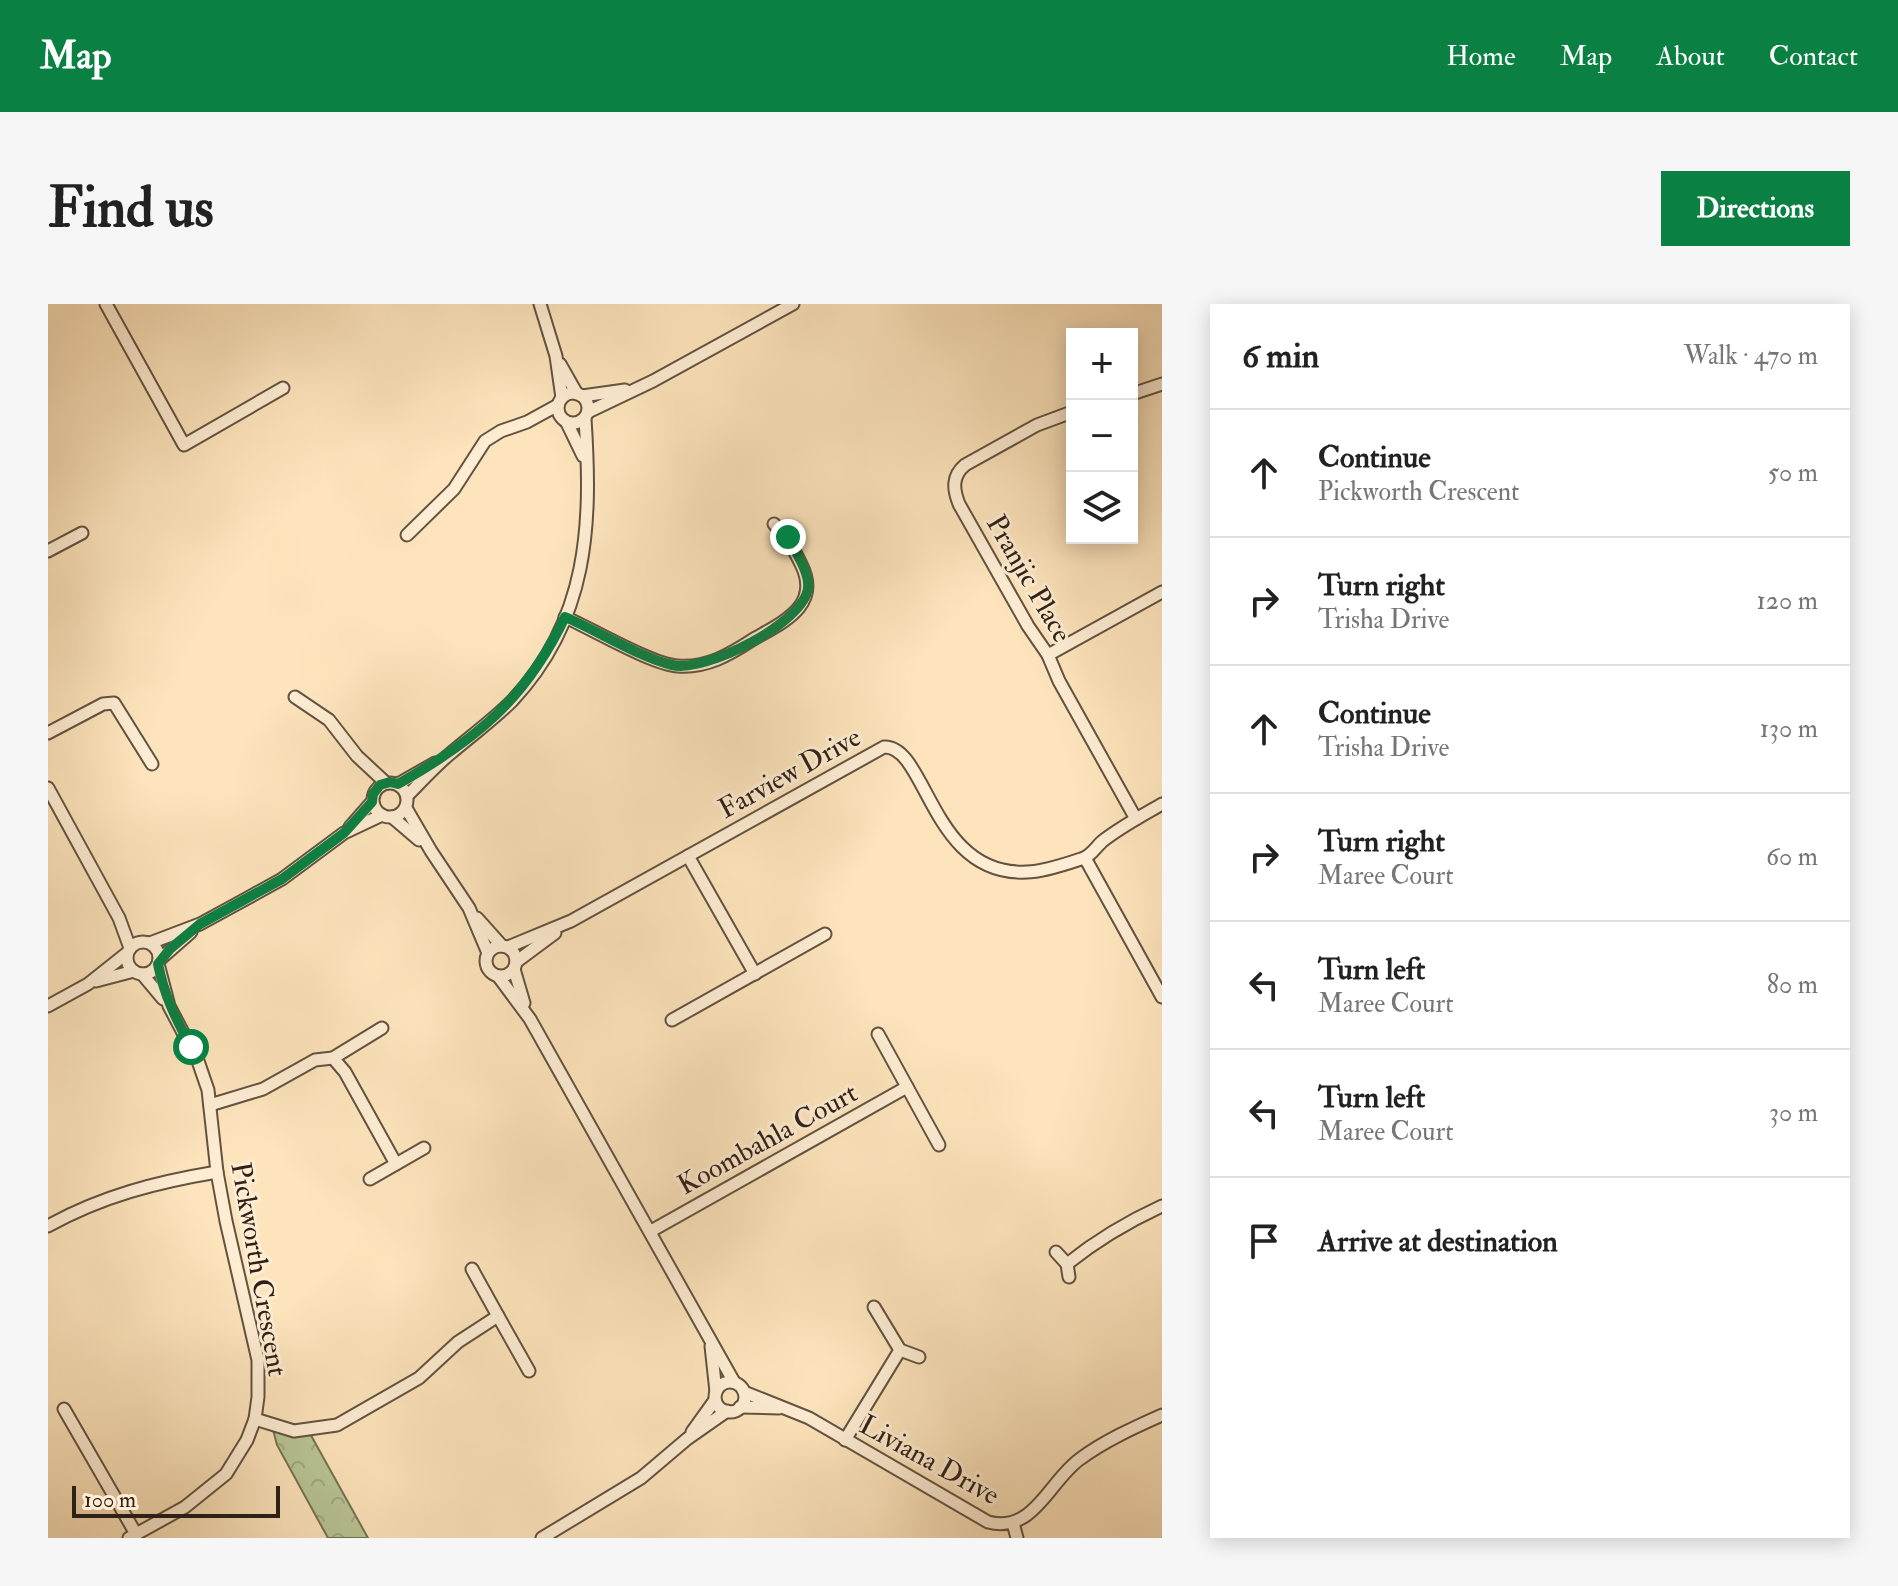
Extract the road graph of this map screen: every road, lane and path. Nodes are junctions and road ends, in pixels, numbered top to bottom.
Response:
1 (106, 304) edge
2 (540, 304) edge
3 (793, 304) edge
4 (556, 356) junction
5 (1162, 384) edge
6 (642, 387) junction
7 (283, 388) dead end
8 (1138, 392) edge
9 (580, 395) junction
10 (560, 402) junction
11 (1066, 414) edge
12 (586, 415) junction
13 (564, 421) junction
14 (527, 422) junction
15 (587, 464) junction
16 (774, 524) dead end
17 (82, 533) dead end
18 (407, 535) dead end
19 (48, 551) edge
20 (1162, 592) edge
21 (565, 617) junction
22 (1048, 655) junction
23 (295, 697) dead end
24 (48, 733) edge
25 (449, 755) junction
26 (357, 756) junction
27 (152, 764) dead end
28 (392, 784) junction
29 (48, 788) edge
30 (373, 798) junction
31 (406, 802) junction
32 (1162, 804) edge
33 (387, 816) junction
34 (1136, 819) junction
35 (344, 833) junction
36 (431, 851) junction
37 (688, 856) junction
38 (1085, 858) junction
39 (469, 908) junction
40 (571, 921) junction
41 (200, 924) junction
42 (825, 934) dead end
43 (137, 947) junction
44 (505, 947) junction
45 (488, 953) junction
46 (158, 962) junction
47 (515, 966) junction
48 (138, 973) junction
49 (755, 974) junction
50 (498, 976) junction
51 (88, 984) junction
52 (1162, 997) edge
53 (48, 1006) edge
54 (169, 1006) junction
55 (530, 1019) junction
56 (672, 1020) dead end
57 (382, 1028) dead end
58 (878, 1034) dead end
59 (333, 1058) junction
60 (907, 1087) junction
61 (210, 1105) junction
62 (939, 1145) dead end
63 (424, 1148) dead end
64 (396, 1164) junction
65 (217, 1172) junction
66 (370, 1179) dead end
67 (1162, 1206) edge
68 (48, 1226) edge
69 (651, 1231) junction
70 (1056, 1252) dead end
71 (1067, 1264) junction
72 (472, 1269) dead end
73 (1069, 1277) dead end
74 (874, 1307) dead end
75 (498, 1316) junction
76 (710, 1342) junction
77 (900, 1350) junction
78 (919, 1357) dead end
79 (529, 1371) dead end
80 (734, 1382) junction
81 (744, 1392) junction
82 (715, 1396) junction
83 (740, 1407) junction
84 (788, 1408) junction
85 (64, 1409) dead end
86 (727, 1411) junction
87 (1162, 1415) edge
88 (255, 1419) junction
89 (687, 1439) junction
90 (845, 1440) junction
91 (1013, 1523) junction
92 (133, 1536) edge
93 (542, 1538) edge
94 (1017, 1538) edge

1 - 7 street
2 - 4 street
3 - 6 street
4 - 9 street
4 - 10 street
5 - 8 street
6 - 9 street
6 - 12 street
9 - 10 street
9 - 12 street
10 - 13 street
10 - 14 street
11 - 22 street, Pranjic Place
12 - 13 street
12 - 15 street
13 - 14 street
13 - 15 street
14 - 18 street
15 - 21 street
16 - 21 street
17 - 19 street
20 - 22 street
21 - 25 street
22 - 34 street, Pranjic Place
23 - 26 street
24 - 27 street
25 - 28 street
25 - 31 street
26 - 28 street
26 - 30 street
28 - 30 street
28 - 31 street
29 - 43 street
30 - 33 street
30 - 35 street
31 - 33 street
31 - 36 street
32 - 34 street
33 - 35 street
33 - 36 street
34 - 38 street
35 - 41 street
36 - 39 street
37 - 38 street, Farview Drive
37 - 40 street, Farview Drive
37 - 49 street
38 - 52 street
39 - 44 street
39 - 45 street
40 - 44 street, Farview Drive
40 - 47 street, Farview Drive
41 - 43 street
41 - 46 street
42 - 49 street
43 - 46 street
43 - 48 street
43 - 51 street
44 - 45 street
44 - 47 street
45 - 50 street
46 - 48 street
46 - 54 street, Pickworth Crescent
47 - 50 street
47 - 55 street
48 - 51 street
48 - 54 street, Pickworth Crescent
49 - 56 street
50 - 55 street
51 - 53 street
54 - 61 street, Pickworth Crescent
55 - 69 street
57 - 59 street
58 - 60 street
59 - 61 street
59 - 64 street
60 - 62 street
60 - 69 street, Koombahla Court
61 - 65 street, Pickworth Crescent
63 - 64 street
64 - 66 street
65 - 68 street
65 - 88 street, Pickworth Crescent
67 - 71 street
69 - 76 street
70 - 71 street
71 - 73 street
72 - 75 street
74 - 77 street
75 - 79 street
75 - 88 street
76 - 80 street
76 - 82 street
77 - 78 street
77 - 90 street
80 - 81 street
80 - 82 street
81 - 83 street
81 - 84 street, Liviana Drive
82 - 86 street
82 - 89 street
83 - 84 street, Liviana Drive
83 - 86 street
84 - 90 street, Liviana Drive
85 - 92 street
86 - 89 street
87 - 91 street, Liviana Drive
88 - 92 street, Pickworth Crescent
89 - 93 street
90 - 91 street, Liviana Drive
91 - 94 street

